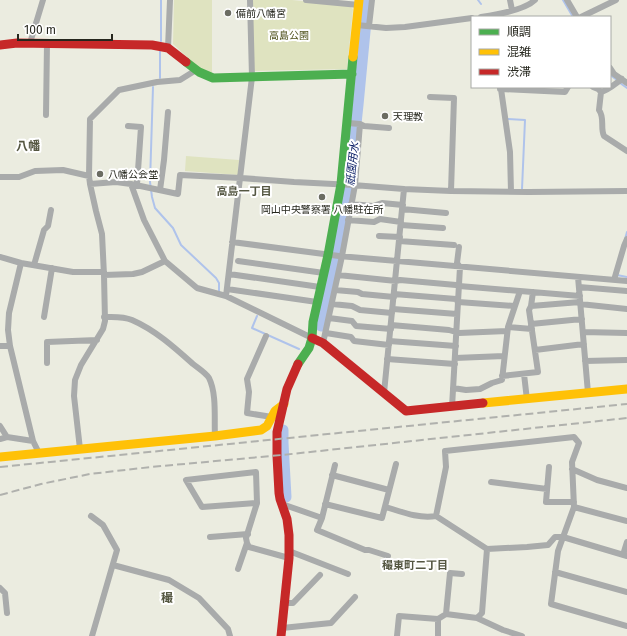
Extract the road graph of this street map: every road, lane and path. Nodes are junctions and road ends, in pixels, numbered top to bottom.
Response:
1 (43, 0) edge
2 (170, 0) edge
3 (250, 0) edge
4 (306, 0) edge
5 (316, 0) edge
6 (372, 0) edge
7 (510, 0) edge
8 (535, 0) edge
9 (567, 0) edge
10 (616, 0) edge
11 (359, 3) edge
12 (512, 10) junction
13 (490, 16) edge
14 (576, 16) edge
15 (582, 16) edge
16 (471, 18) edge
17 (364, 26) junction
18 (30, 43) junction
19 (47, 43) junction
20 (0, 45) edge
21 (168, 48) junction
22 (196, 70) junction
23 (611, 70) edge
24 (352, 74) junction
25 (252, 77) junction
26 (622, 81) edge
27 (501, 88) edge
28 (567, 88) edge
29 (596, 88) edge
30 (601, 92) junction
31 (430, 97) dead end
32 (168, 112) dead end
33 (46, 115) dead end
34 (355, 124) junction
35 (128, 126) dead end
36 (388, 128) dead end
37 (627, 151) edge
38 (89, 176) junction
39 (0, 177) edge
40 (241, 178) junction
41 (90, 184) junction
42 (343, 184) junction
43 (134, 185) junction
44 (354, 185) junction
45 (160, 190) junction
46 (404, 190) junction
47 (627, 190) edge
48 (451, 192) junction
49 (511, 192) junction
50 (351, 204) junction
51 (402, 207) junction
52 (52, 210) dead end
53 (446, 213) dead end
54 (348, 220) junction
55 (401, 223) junction
56 (443, 228) dead end
57 (379, 236) dead end
58 (400, 239) junction
59 (232, 242) junction
60 (625, 243) edge
61 (336, 256) junction
62 (0, 257) edge
63 (165, 261) junction
64 (238, 261) dead end
65 (398, 262) junction
66 (21, 263) junction
67 (34, 265) junction
68 (460, 267) junction
69 (52, 268) junction
70 (104, 273) junction
71 (324, 273) junction
72 (229, 274) junction
73 (338, 275) junction
74 (578, 277) junction
75 (614, 280) junction
76 (396, 281) junction
77 (627, 281) edge
78 (459, 286) junction
79 (579, 286) junction
80 (320, 288) junction
81 (227, 289) junction
82 (335, 290) junction
83 (520, 291) junction
84 (627, 291) edge
85 (533, 292) junction
86 (394, 295) junction
87 (226, 296) junction
88 (580, 301) junction
89 (317, 302) junction
90 (458, 302) junction
91 (332, 304) junction
92 (515, 306) junction
93 (531, 306) junction
94 (627, 308) edge
95 (392, 311) junction
96 (457, 314) junction
97 (44, 317) dead end
98 (104, 317) junction
99 (329, 318) junction
100 (582, 319) junction
101 (391, 327) junction
102 (531, 327) junction
103 (508, 329) junction
104 (456, 332) junction
105 (583, 332) junction
106 (326, 333) junction
107 (627, 333) edge
108 (266, 336) dead end
109 (312, 338) junction
110 (97, 340) junction
111 (324, 343) junction
112 (389, 343) junction
113 (584, 344) junction
114 (0, 346) edge
115 (10, 346) junction
116 (456, 346) junction
117 (535, 350) junction
118 (504, 356) junction
119 (387, 359) junction
120 (627, 360) edge
121 (455, 361) junction
122 (585, 361) junction
123 (47, 363) dead end
124 (524, 374) junction
125 (502, 376) junction
126 (453, 388) junction
127 (627, 389) edge
128 (384, 393) junction
129 (588, 393) junction
130 (527, 400) junction
131 (284, 404) junction
132 (452, 407) junction
133 (272, 417) junction
134 (0, 426) edge
135 (215, 436) junction
136 (7, 437) junction
137 (0, 439) edge
138 (33, 441) junction
139 (80, 448) junction
140 (39, 453) junction
141 (0, 457) edge
142 (396, 464) dead end
143 (335, 465) dead end
144 (549, 467) dead end
145 (572, 469) junction
146 (332, 476) junction
147 (491, 482) dead end
148 (627, 488) edge
149 (547, 489) junction
150 (389, 490) junction
151 (257, 503) junction
152 (282, 504) junction
153 (325, 504) junction
154 (574, 505) junction
155 (386, 507) junction
156 (90, 516) dead end
157 (436, 516) junction
158 (322, 518) junction
159 (627, 521) edge
160 (248, 534) junction
161 (210, 537) dead end
162 (563, 537) junction
163 (627, 542) edge
164 (247, 543) junction
165 (487, 549) junction
166 (289, 554) junction
167 (625, 555) edge
168 (388, 556) dead end
169 (113, 565) junction
170 (238, 569) dead end
171 (555, 572) junction
172 (348, 574) dead end
173 (462, 574) dead end
174 (320, 575) dead end
175 (0, 588) edge
176 (627, 592) edge
177 (354, 597) dead end
178 (284, 603) junction
179 (7, 613) dead end
180 (446, 614) junction
181 (477, 618) junction
182 (438, 619) junction
183 (627, 626) edge
184 (281, 632) edge
185 (503, 633) edge
186 (92, 636) edge
187 (230, 636) edge
188 (397, 636) edge
189 (438, 636) edge
190 (522, 636) edge

1 - 18 street
2 - 21 street
3 - 25 street
4 - 5 street
5 - 11 street
6 - 17 street
7 - 12 street
8 - 12 street
9 - 14 street
10 - 15 street
11 - 17 street
12 - 13 street
16 - 17 street
17 - 24 street
18 - 19 street
18 - 20 street
19 - 21 street
19 - 33 street
21 - 22 street
22 - 25 street
22 - 38 street
23 - 26 street
24 - 25 street
24 - 34 street
25 - 40 street
26 - 30 street
27 - 28 street
27 - 49 street
29 - 30 street
30 - 37 street
31 - 48 street
32 - 45 street
34 - 36 street
34 - 42 street
34 - 44 street
35 - 43 street
38 - 39 street
38 - 41 street
40 - 42 street
40 - 45 street
40 - 59 street
41 - 43 street
41 - 70 street
42 - 44 street
42 - 61 street
43 - 45 street
43 - 63 street
44 - 46 street
44 - 50 street
46 - 48 street
46 - 51 street
47 - 49 street
48 - 49 street
50 - 51 street
50 - 54 street
51 - 53 street
51 - 55 street
52 - 67 street
54 - 55 street
54 - 61 street
55 - 56 street
55 - 58 street
57 - 58 street
58 - 65 street
58 - 68 street
59 - 61 street
59 - 72 street
60 - 75 street
61 - 65 street
61 - 71 street
61 - 73 street
62 - 66 street
63 - 70 street
63 - 87 street
64 - 71 street
65 - 68 street
65 - 76 street
66 - 67 street
66 - 115 street
67 - 69 street
68 - 74 street
68 - 78 street
69 - 70 street
69 - 97 street
70 - 98 street
71 - 80 street
72 - 80 street
72 - 81 street
73 - 76 street
73 - 82 street
74 - 75 street
74 - 79 street
75 - 77 street
76 - 78 street
76 - 86 street
78 - 83 street
78 - 90 street
79 - 84 street
79 - 88 street
80 - 89 street
81 - 87 street
81 - 89 street
82 - 86 street
82 - 91 street
83 - 85 street
83 - 92 street
85 - 88 street
85 - 93 street
86 - 90 street
86 - 95 street
87 - 109 street
88 - 93 street
88 - 94 street
88 - 100 street
89 - 109 street
90 - 92 street
90 - 96 street
91 - 95 street
91 - 99 street
92 - 103 street
93 - 102 street
95 - 96 street
95 - 101 street
96 - 104 street
98 - 110 street
98 - 135 street
99 - 101 street
99 - 106 street
100 - 102 street
100 - 105 street
101 - 104 street
101 - 112 street
102 - 103 street
102 - 117 street
103 - 104 street
103 - 118 street
104 - 116 street
105 - 107 street
105 - 113 street
106 - 111 street
106 - 112 street
108 - 133 street
109 - 111 street
109 - 131 street
110 - 123 street
110 - 139 street
111 - 128 street
112 - 116 street
112 - 119 street
113 - 117 street
113 - 122 street
114 - 115 street
115 - 138 street
116 - 121 street
117 - 124 street
118 - 121 street
118 - 125 street
119 - 121 street
119 - 128 street
120 - 122 street
121 - 126 street
122 - 129 street
124 - 125 street
124 - 130 street
125 - 126 street
126 - 132 street
127 - 129 street
128 - 132 street
129 - 130 street
130 - 132 street
131 - 133 street
131 - 152 street
133 - 135 street
134 - 136 street
135 - 139 street
136 - 137 street
136 - 138 street
138 - 140 street
139 - 140 street
140 - 141 street
142 - 150 street
143 - 146 street
144 - 149 street
145 - 148 street
145 - 154 street
145 - 157 street
146 - 150 street
146 - 153 street
147 - 149 street
149 - 154 street
150 - 155 street
151 - 151 street
151 - 160 street
152 - 158 street
152 - 166 street
153 - 155 street
153 - 158 street
154 - 159 street
154 - 162 street
155 - 157 street
156 - 169 street
157 - 165 street
158 - 168 street
160 - 161 street
160 - 164 street
162 - 165 street
162 - 167 street
162 - 171 street
163 - 167 street
164 - 166 street
164 - 170 street
165 - 181 street
166 - 172 street
166 - 178 street
169 - 186 street
169 - 187 street
171 - 176 street
171 - 183 street
173 - 180 street
174 - 178 street
175 - 179 street
177 - 184 street
178 - 184 street
180 - 181 street
180 - 182 street
181 - 185 street
182 - 188 street
182 - 189 street
185 - 190 street

